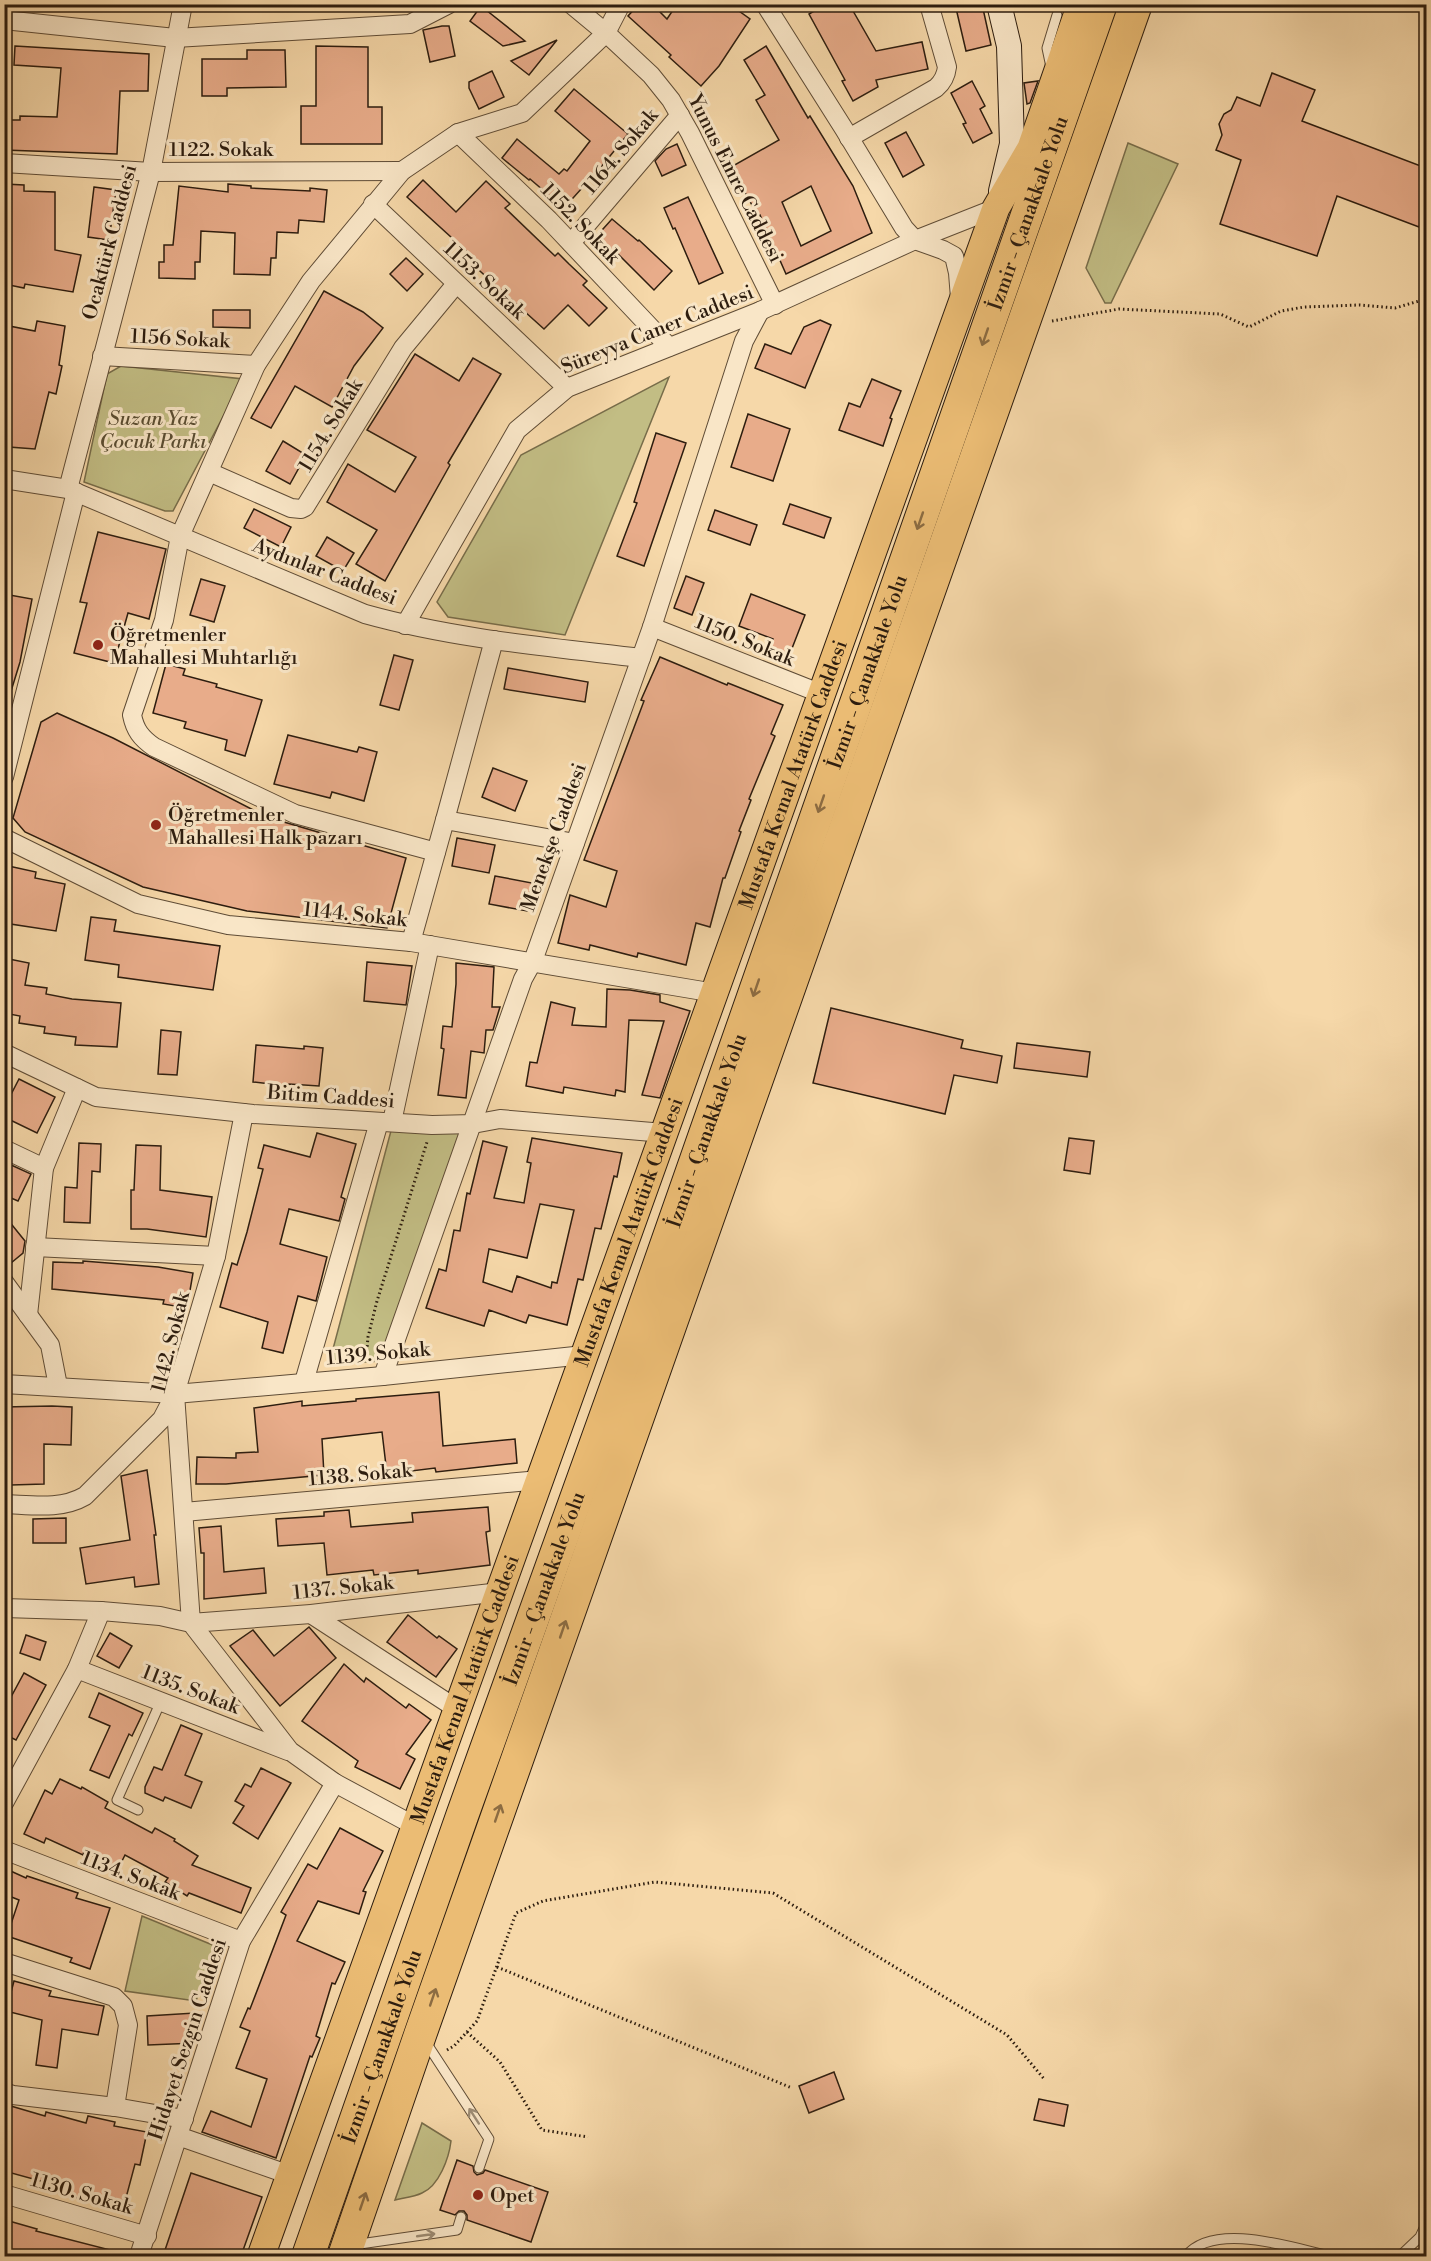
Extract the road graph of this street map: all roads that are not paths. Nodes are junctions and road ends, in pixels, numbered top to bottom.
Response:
1 (183, 4) edge
2 (412, 4) edge
3 (449, 4) edge
4 (571, 4) edge
5 (621, 4) edge
6 (765, 4) edge
7 (929, 4) edge
8 (999, 4) edge
9 (1101, 4) edge
10 (1136, 4) edge
11 (1069, 10) edge
12 (4, 20) edge
13 (410, 24) junction
14 (606, 33) junction
15 (175, 38) junction
16 (1055, 81) junction
17 (1063, 114) junction
18 (680, 115) junction
19 (458, 133) junction
20 (849, 138) junction
21 (1049, 157) junction
22 (4, 163) edge
23 (402, 171) junction
24 (151, 172) junction
25 (373, 204) junction
26 (996, 208) junction
27 (915, 240) junction
28 (571, 243) junction
29 (456, 284) junction
30 (768, 308) junction
31 (960, 308) junction
32 (669, 347) junction
33 (102, 356) junction
34 (256, 364) junction
35 (567, 388) junction
36 (209, 472) junction
37 (4, 479) edge
38 (72, 491) junction
39 (180, 536) junction
40 (405, 625) junction
41 (652, 627) junction
42 (494, 640) junction
43 (641, 658) junction
44 (822, 694) junction
45 (5, 771) edge
46 (445, 820) junction
47 (4, 838) edge
48 (575, 843) junction
49 (436, 852) junction
50 (411, 942) junction
51 (430, 945) junction
52 (532, 961) junction
53 (715, 993) junction
54 (4, 1053) edge
55 (77, 1088) junction
56 (244, 1113) junction
57 (385, 1122) junction
58 (473, 1124) junction
59 (664, 1133) junction
60 (4, 1149) edge
61 (44, 1168) junction
62 (35, 1247) junction
63 (216, 1256) junction
64 (4, 1282) edge
65 (28, 1314) junction
66 (584, 1355) junction
67 (383, 1376) junction
68 (304, 1382) junction
69 (4, 1384) edge
70 (58, 1386) junction
71 (175, 1394) junction
72 (540, 1480) junction
73 (4, 1504) edge
74 (184, 1512) junction
75 (500, 1592) junction
76 (4, 1608) edge
77 (101, 1611) junction
78 (311, 1614) junction
79 (191, 1623) junction
80 (76, 1669) junction
81 (161, 1701) junction
82 (457, 1709) junction
83 (290, 1751) junction
84 (335, 1783) junction
85 (4, 1803) edge
86 (138, 1810) dead end
87 (415, 1826) junction
88 (4, 1850) edge
89 (241, 1941) junction
90 (4, 1962) edge
91 (428, 2045) junction
92 (4, 2092) edge
93 (115, 2107) junction
94 (181, 2127) junction
95 (479, 2168) dead end
96 (290, 2175) junction
97 (4, 2194) edge
98 (461, 2217) dead end
99 (1426, 2224) edge
100 (147, 2236) junction
101 (346, 2251) edge
102 (139, 2256) edge
103 (261, 2256) edge
104 (308, 2256) edge
105 (1186, 2256) edge
106 (1330, 2256) edge
107 (1400, 2256) edge

1 - 15 street, Ocaktürk Caddesi
2 - 13 street
3 - 13 street
4 - 14 street, Yunus Emre Caddesi
5 - 14 street
6 - 20 street
7 - 20 street
8 - 26 main road
9 - 17 highway, İzmir - Çanakkale Yolu
91 -> 10 highway, İzmir - Çanakkale Yolu
11 - 16 main road, Mustafa Kemal Atatürk Caddesi
12 - 15 street
13 - 15 street
14 - 18 street, Yunus Emre Caddesi
14 - 19 street
15 - 24 street, Ocaktürk Caddesi
16 - 17 lane
16 - 26 main road, Mustafa Kemal Atatürk Caddesi
17 - 21 highway, İzmir - Çanakkale Yolu
18 - 28 street, 1164. Sokak
18 - 30 street, Yunus Emre Caddesi
19 - 23 street
19 - 28 street, 1152. Sokak
20 - 27 street
21 - 26 main road
21 -> 104 highway, İzmir - Çanakkale Yolu
22 - 24 street, 1122. Sokak
23 - 24 street, 1122. Sokak
23 - 25 street
24 - 33 street, Ocaktürk Caddesi
25 - 29 street, 1153. Sokak
25 - 34 street
26 - 27 street, Süreyya Caner Caddesi
26 - 31 main road, Mustafa Kemal Atatürk Caddesi
27 - 30 street, Süreyya Caner Caddesi
27 - 31 street
28 - 32 street, 1152. Sokak
29 - 35 street, 1153. Sokak
29 - 36 street, 1154. Sokak
30 - 32 street, Süreyya Caner Caddesi
30 - 41 street, Menekşe Caddesi
31 - 44 main road, Mustafa Kemal Atatürk Caddesi
32 - 35 street, Süreyya Caner Caddesi
33 - 34 street, 1156 Sokak
33 - 38 street, Ocaktürk Caddesi
34 - 36 street
35 - 40 street, Süreyya Caner Caddesi
36 - 39 street
37 - 38 street, Aydınlar Caddesi
38 - 39 street, Aydınlar Caddesi
38 - 45 street, Ocaktürk Caddesi
39 - 40 street, Aydınlar Caddesi
39 - 49 street
40 - 42 street, Aydınlar Caddesi
41 - 43 street, Menekşe Caddesi
41 - 44 street, 1150. Sokak
42 - 43 street, Aydınlar Caddesi
42 - 46 street
43 - 48 street, Menekşe Caddesi
44 - 53 main road, Mustafa Kemal Atatürk Caddesi
46 - 48 street
46 - 49 street
47 - 50 street, 1144. Sokak
48 - 52 street, Menekşe Caddesi
49 - 50 street
50 - 51 street, 1144. Sokak
51 - 52 street, 1144. Sokak
51 - 57 street
52 - 53 street, 1144. Sokak
52 - 58 street, Menekşe Caddesi
53 - 59 main road, Mustafa Kemal Atatürk Caddesi
54 - 55 street, Bitim Caddesi
55 - 56 street, Bitim Caddesi
55 - 61 street
56 - 57 street, Bitim Caddesi
56 - 63 street, 1142. Sokak
57 - 58 street, Bitim Caddesi
57 - 68 street
58 - 59 street, Bitim Caddesi
58 - 67 street, Menekşe Caddesi
59 - 66 main road, Mustafa Kemal Atatürk Caddesi
60 - 61 street
61 - 62 street
62 - 63 street
62 - 65 street
63 - 71 street, 1142. Sokak
64 - 65 street
65 - 70 street
66 - 67 street, 1139. Sokak
66 - 72 main road, Mustafa Kemal Atatürk Caddesi
67 - 68 street, 1139. Sokak
68 - 71 street, 1139. Sokak
69 - 70 street, 1139. Sokak
70 - 71 street, 1139. Sokak
71 - 73 street
71 - 74 street, 1142. Sokak
72 - 74 street, 1138. Sokak
72 - 75 main road, Mustafa Kemal Atatürk Caddesi
74 - 79 street, 1142. Sokak
75 - 78 street, 1137. Sokak
75 - 82 main road, Mustafa Kemal Atatürk Caddesi
76 - 77 street, 1137. Sokak
77 - 79 street, 1137. Sokak
77 - 80 street
78 - 79 street, 1137. Sokak
78 - 82 street
79 - 83 street
80 - 81 street, 1135. Sokak
80 - 85 street
81 - 83 street, 1135. Sokak
81 - 86 lane
82 - 87 main road, Mustafa Kemal Atatürk Caddesi
83 - 84 street
84 - 87 street
84 - 89 street, Hidayet Sezgin Caddesi
87 - 96 main road, Mustafa Kemal Atatürk Caddesi
88 - 89 street, 1134. Sokak
89 - 94 street, Hidayet Sezgin Caddesi
90 - 93 street
95 -> 91 lane
101 -> 91 highway, İzmir - Çanakkale Yolu
92 - 93 street
93 - 94 street
94 - 96 street
94 - 100 street, Hidayet Sezgin Caddesi
96 - 103 main road, Mustafa Kemal Atatürk Caddesi
97 - 100 street, 1130. Sokak
101 -> 98 lane
99 - 107 lane
100 - 102 street, Hidayet Sezgin Caddesi
105 - 106 lane

